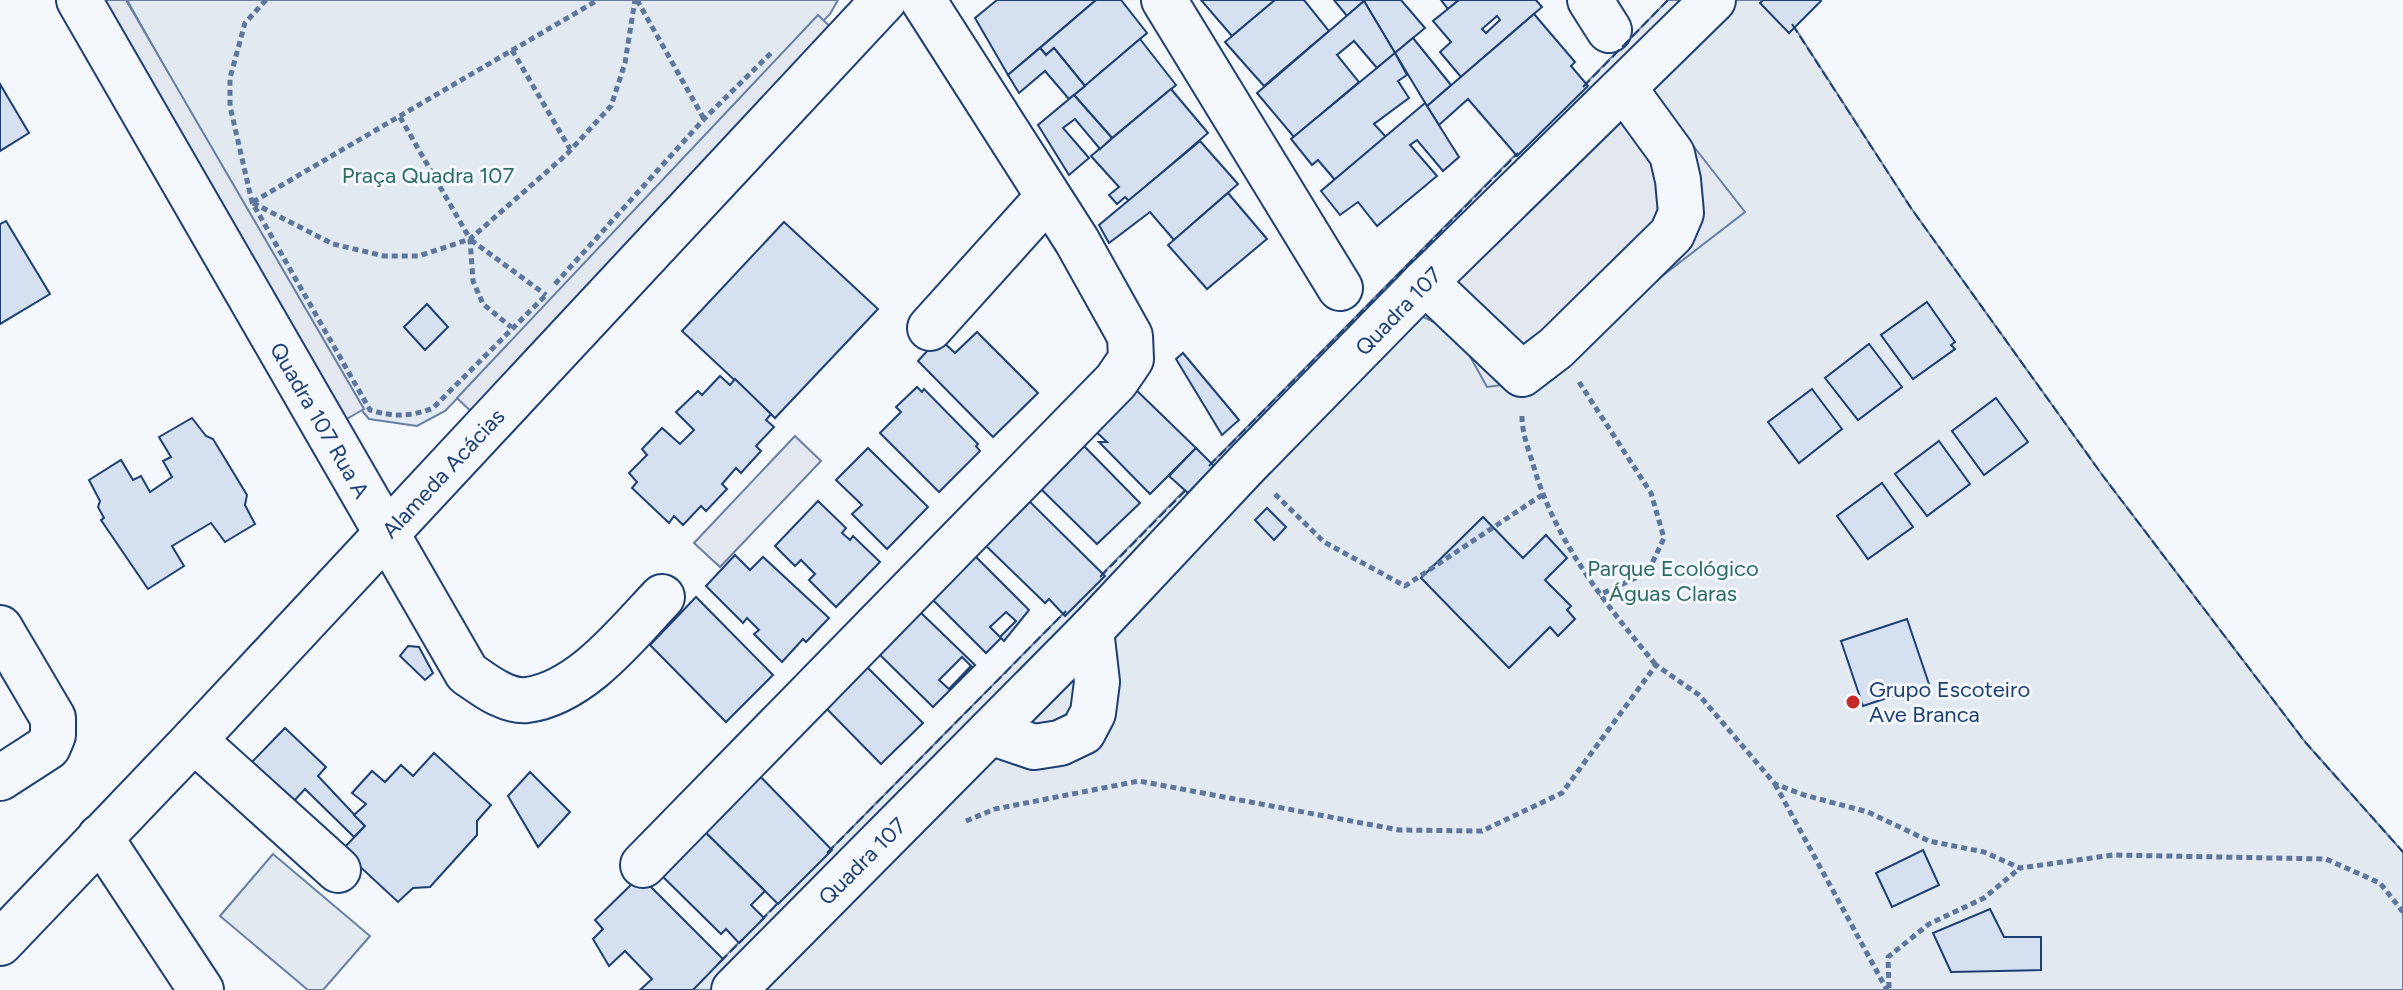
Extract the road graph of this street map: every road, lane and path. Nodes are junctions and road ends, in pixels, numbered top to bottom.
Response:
1 (79, 0) edge
2 (266, 0) edge
3 (598, 0) edge
4 (636, 0) edge
5 (884, 0) edge
6 (923, 0) edge
7 (1164, 0) edge
8 (1713, 0) edge
9 (779, 45) dead end
10 (512, 50) junction
11 (1624, 88) junction
12 (400, 117) junction
13 (704, 119) junction
14 (570, 149) junction
15 (1048, 197) junction
16 (252, 202) junction
17 (470, 239) junction
18 (1425, 282) junction
19 (1340, 288) dead end
20 (546, 295) junction
21 (511, 327) junction
22 (930, 328) dead end
23 (1556, 348) junction
24 (1522, 374) junction
25 (1245, 466) junction
26 (1542, 495) junction
27 (386, 535) junction
28 (1599, 595) junction
29 (662, 597) dead end
30 (0, 628) edge
31 (1091, 630) junction
32 (1656, 665) junction
33 (990, 732) junction
34 (194, 740) junction
35 (0, 778) edge
36 (1775, 784) junction
37 (952, 827) dead end
38 (100, 837) junction
39 (643, 865) dead end
40 (2020, 868) junction
41 (338, 870) dead end
42 (2403, 912) edge
43 (0, 943) edge
44 (201, 990) edge
45 (734, 990) edge
46 (1888, 990) edge

1 - 27 street, Quadra 107 Rua A
2 - 16 path
3 - 10 path
4 - 13 path
4 - 14 path
5 - 27 street, Alameda Acácias
6 - 15 street
7 - 19 street
8 - 11 street, Quadra 107
9 - 13 path
10 - 12 path
10 - 14 path
11 - 18 street, Quadra 107
11 - 23 street
12 - 16 path
12 - 17 path
13 - 20 path
14 - 17 path
15 - 22 street
15 - 39 street
16 - 17 path
16 - 21 path
17 - 20 path
17 - 21 path
18 - 24 street
18 - 25 street, Quadra 107
20 - 21 path
23 - 24 street
23 - 28 path
24 - 26 path
25 - 26 path
25 - 31 street, Quadra 107
26 - 28 path
27 - 29 street, Quadra 107 Rua A
27 - 34 street, Alameda Acácias
28 - 32 path
30 - 35 street
31 - 33 street, Quadra 107
31 - 33 street
32 - 36 path
32 - 37 path
33 - 45 street, Quadra 107
34 - 38 street, Alameda Acácias
34 - 41 street
36 - 40 path
36 - 46 path
38 - 43 street, Alameda Acácias
38 - 44 street
40 - 42 path
40 - 46 path

